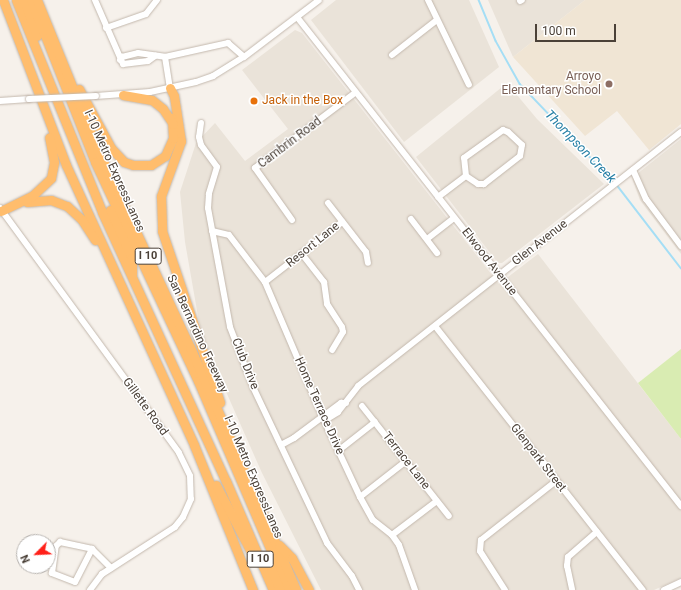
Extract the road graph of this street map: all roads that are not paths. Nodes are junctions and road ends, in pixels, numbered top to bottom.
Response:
1 (3, 0) edge
2 (16, 0) edge
3 (24, 0) edge
4 (30, 0) edge
5 (37, 0) edge
6 (95, 0) edge
7 (157, 0) edge
8 (319, 0) edge
9 (428, 0) edge
10 (297, 17) junction
11 (437, 20) junction
12 (106, 28) junction
13 (57, 50) junction
14 (138, 53) junction
15 (392, 55) dead end
16 (155, 56) junction
17 (165, 57) junction
18 (244, 57) junction
19 (120, 60) junction
20 (139, 62) junction
21 (469, 85) dead end
22 (36, 88) junction
23 (170, 88) junction
24 (355, 93) junction
25 (123, 95) junction
26 (0, 101) edge
27 (201, 123) dead end
28 (174, 127) junction
29 (681, 132) edge
30 (633, 170) junction
31 (466, 176) junction
32 (438, 197) junction
33 (328, 203) dead end
34 (1, 210) edge
35 (454, 218) junction
36 (411, 219) dead end
37 (292, 220) dead end
38 (342, 222) junction
39 (212, 231) junction
40 (427, 239) junction
41 (681, 246) edge
42 (437, 253) dead end
43 (302, 254) junction
44 (368, 263) dead end
45 (116, 274) junction
46 (500, 275) junction
47 (132, 278) junction
48 (266, 282) junction
49 (435, 326) junction
50 (332, 350) dead end
51 (362, 406) dead end
52 (323, 418) junction
53 (375, 422) junction
54 (194, 445) junction
55 (281, 445) junction
56 (338, 451) junction
57 (406, 461) junction
58 (241, 462) junction
59 (556, 481) junction
60 (360, 497) junction
61 (437, 501) junction
62 (681, 506) edge
63 (449, 516) dead end
64 (247, 529) junction
65 (597, 532) junction
66 (392, 535) junction
67 (275, 542) junction
68 (92, 549) junction
69 (111, 568) junction
70 (681, 582) edge
71 (572, 589) edge
72 (90, 590) edge
73 (253, 590) edge
74 (272, 590) edge
75 (280, 590) edge
76 (288, 590) edge
77 (296, 590) edge
78 (308, 590) edge
79 (358, 590) edge
80 (415, 590) edge
81 (504, 590) edge
82 (643, 590) edge
83 (664, 590) edge

1 - 22 highway
2 - 47 highway, I 10
3 - 47 highway, I-10 Metro ExpressLanes
4 - 76 highway, I-10 Metro ExpressLanes
5 - 13 highway, San Bernardino Freeway / I 10
6 - 12 street
7 - 12 street
8 - 10 street
9 - 11 street
10 - 18 street
10 - 24 street, Elwood Avenue
11 - 15 street
11 - 21 street
12 - 19 street
13 - 28 highway
13 - 58 highway, San Bernardino Freeway / I 10
14 - 16 street
14 - 19 street
14 - 20 street
16 - 17 street
16 - 20 street
17 - 18 street
17 - 23 street
18 - 23 street
19 - 20 street
22 - 34 highway
22 - 45 highway
23 - 25 street
23 - 28 highway
23 - 58 highway
24 - 32 street, Elwood Avenue
24 - 37 street, Cambrin Road
25 - 26 street, bridge
25 - 28 highway
27 - 39 street, Club Drive
29 - 30 street, Glen Avenue
30 - 41 street
30 - 46 street, Glen Avenue
31 - 31 street
31 - 32 street
32 - 35 street, Elwood Avenue
33 - 38 street, Resort Lane
34 - 45 highway
34 - 69 street, Gillette Road
35 - 40 street
35 - 46 street, Elwood Avenue
36 - 40 street
38 - 43 street, Resort Lane
38 - 44 street
39 - 48 street, Home Terrace Drive
39 - 55 street, Club Drive
40 - 42 street
43 - 48 street, Resort Lane
43 - 50 street
45 - 54 highway
46 - 49 street, Glen Avenue
46 - 62 street, Elwood Avenue
47 - 64 highway, I 10
48 - 52 street, Home Terrace Drive
49 - 52 street, Glen Avenue
49 - 59 street, Glenpark Street
51 - 53 street, Terrace Lane
52 - 55 street, Glen Avenue
52 - 56 street, Home Terrace Drive
53 - 56 street
53 - 57 street, Terrace Lane
54 - 73 highway
54 - 74 highway
55 - 79 street, Club Drive
56 - 60 street, Home Terrace Drive
57 - 60 street
57 - 61 street, Terrace Lane
58 - 67 highway, San Bernardino Freeway / I 10
59 - 65 street, Glenpark Street
59 - 81 street
60 - 66 street, Home Terrace Drive
61 - 63 street, Terrace Lane
61 - 66 street
64 - 74 highway, I 10
64 - 75 highway, I-10 Metro ExpressLanes
65 - 71 street
65 - 82 street, Glenpark Street
66 - 80 street, Home Terrace Drive
67 - 77 highway, San Bernardino Freeway / I 10
67 - 78 highway
68 - 68 street
68 - 69 street
69 - 72 street, Gillette Road
70 - 83 street

